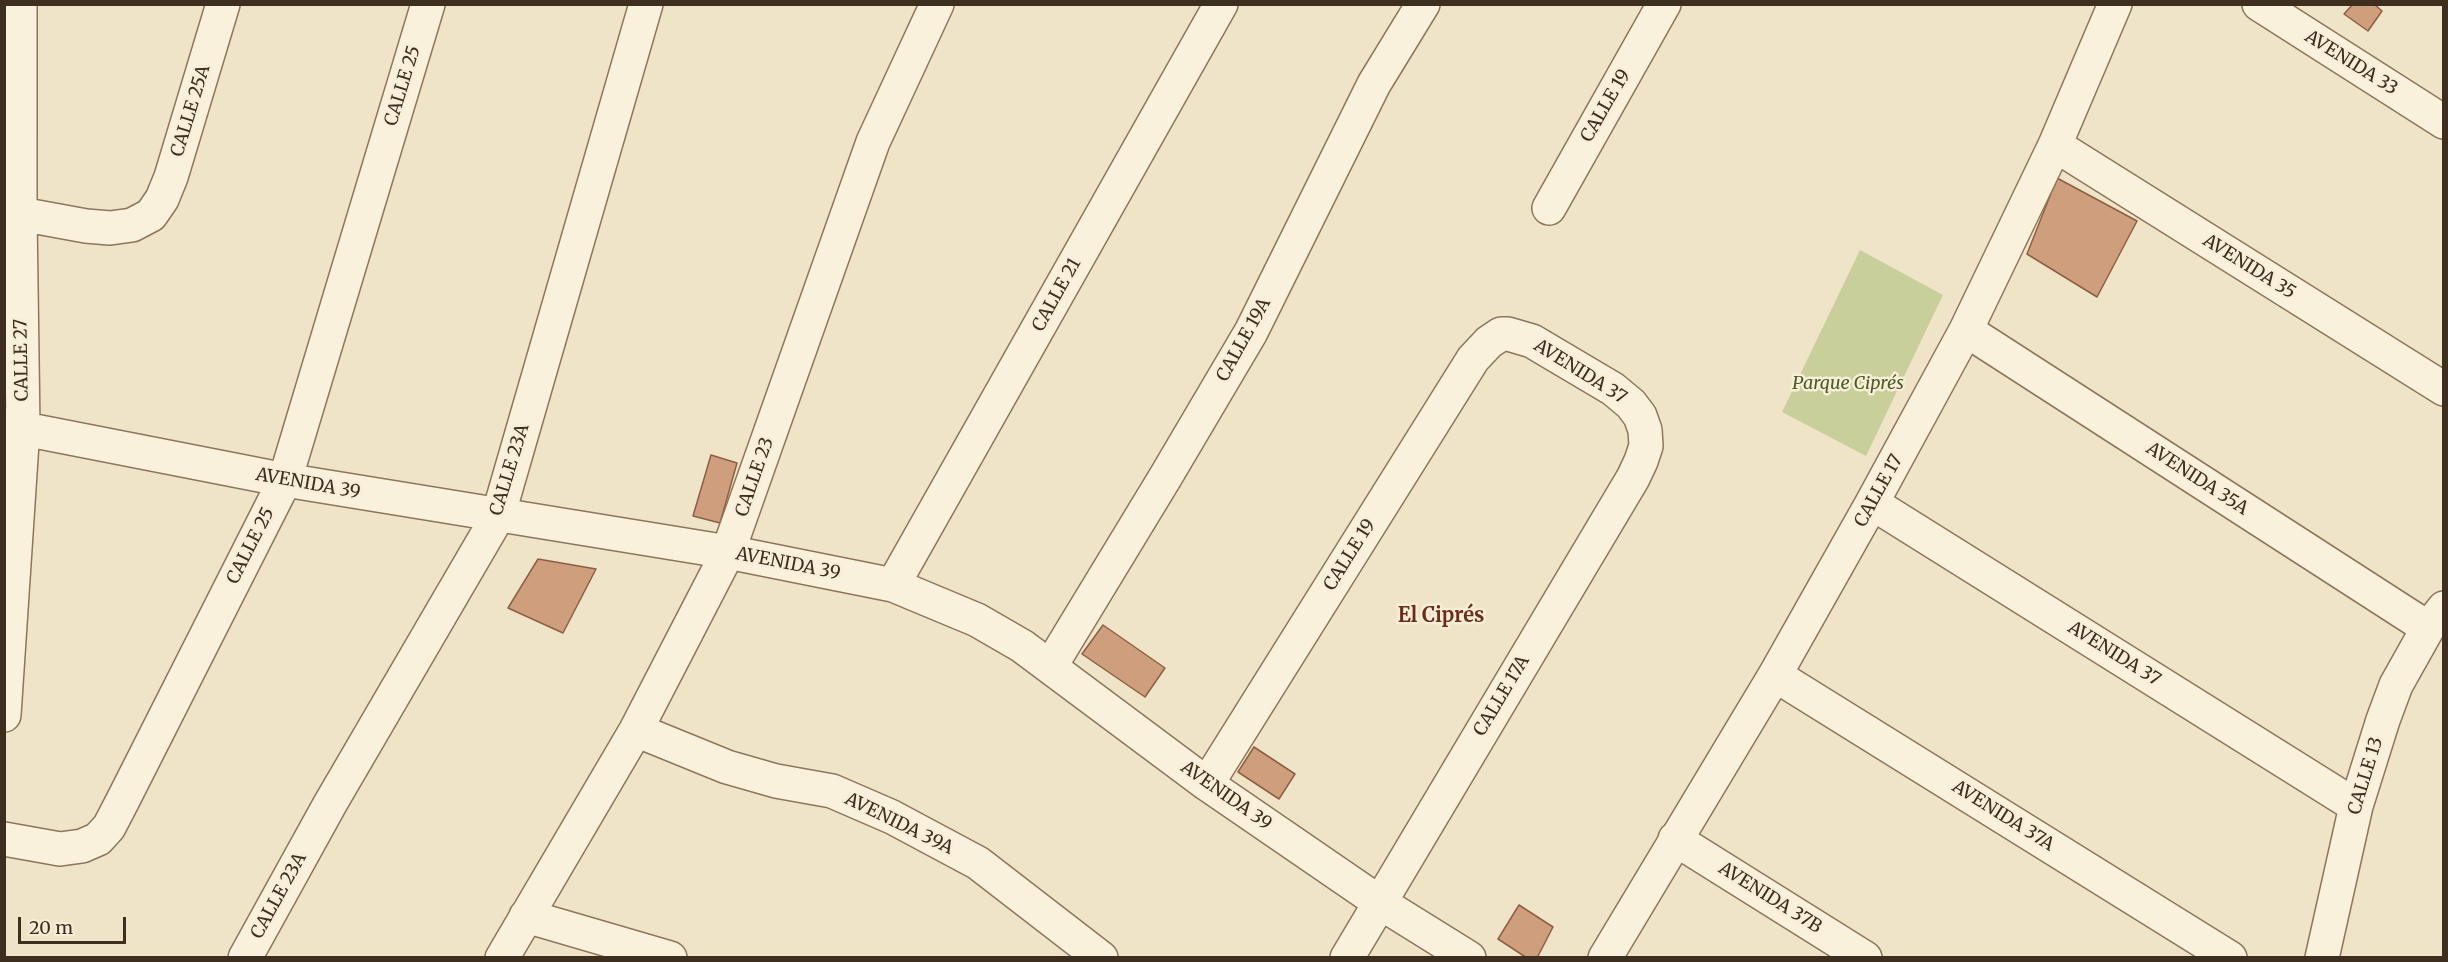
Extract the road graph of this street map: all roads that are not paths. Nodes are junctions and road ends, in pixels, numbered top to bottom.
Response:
1 (20, 4) edge
2 (223, 4) edge
3 (428, 4) edge
4 (646, 4) edge
5 (937, 4) edge
6 (1221, 4) edge
7 (1423, 4) edge
8 (1664, 4) edge
9 (2115, 4) edge
10 (2259, 4) edge
11 (2444, 122) edge
12 (2055, 146) junction
13 (1549, 208) dead end
14 (12, 213) edge
15 (1966, 330) junction
16 (1501, 334) joint
17 (2444, 389) edge
18 (14, 426) edge
19 (1645, 430) joint
20 (285, 480) junction
21 (1872, 503) junction
22 (498, 516) junction
23 (728, 552) junction
24 (893, 585) junction
25 (2436, 618) edge
26 (1050, 667) junction
27 (1775, 675) junction
28 (4, 715) edge
29 (636, 730) junction
30 (1207, 784) junction
31 (2356, 806) junction
32 (4, 839) edge
33 (1675, 839) junction
34 (1379, 902) junction
35 (526, 916) junction
36 (245, 957) edge
37 (502, 957) edge
38 (670, 957) edge
39 (1101, 957) edge
40 (1347, 957) edge
41 (1469, 957) edge
42 (1605, 957) edge
43 (1865, 957) edge
44 (2230, 957) edge
45 (2322, 957) edge

1 - 14 street, CALLE 27
2 - 14 street, CALLE 25A
3 - 20 street, CALLE 25
4 - 22 street, CALLE 23A
5 - 23 street, CALLE 23
6 - 24 street, CALLE 21
7 - 26 street, CALLE 19A
8 - 13 street, CALLE 19
9 - 12 street, CALLE 17
10 - 11 street, AVENIDA 33
12 - 15 street, CALLE 17
12 - 17 street, AVENIDA 35
14 - 18 street, CALLE 27
15 - 21 street, CALLE 17
15 - 25 street, AVENIDA 35A
16 - 19 street, AVENIDA 37
16 - 30 street, CALLE 19
18 - 20 street, AVENIDA 39
18 - 28 street, CALLE 27
19 - 34 street, CALLE 17A
20 - 22 street, AVENIDA 39
20 - 32 street, CALLE 25
21 - 27 street, CALLE 17
21 - 31 street, AVENIDA 37
22 - 23 street, AVENIDA 39
22 - 36 street, CALLE 23A
23 - 24 street, AVENIDA 39
23 - 29 street, CALLE 23
24 - 26 street, AVENIDA 39
25 - 31 street, CALLE 13
26 - 30 street, AVENIDA 39
27 - 33 street, CALLE 17
27 - 44 street, AVENIDA 37A
29 - 35 street, CALLE 23
29 - 39 street, AVENIDA 39A
30 - 34 street, AVENIDA 39
31 - 45 street, CALLE 13
33 - 42 street, CALLE 17
33 - 43 street, AVENIDA 37B
34 - 40 street, CALLE 17A
34 - 41 street, AVENIDA 39
35 - 37 street, CALLE 23
35 - 38 street

